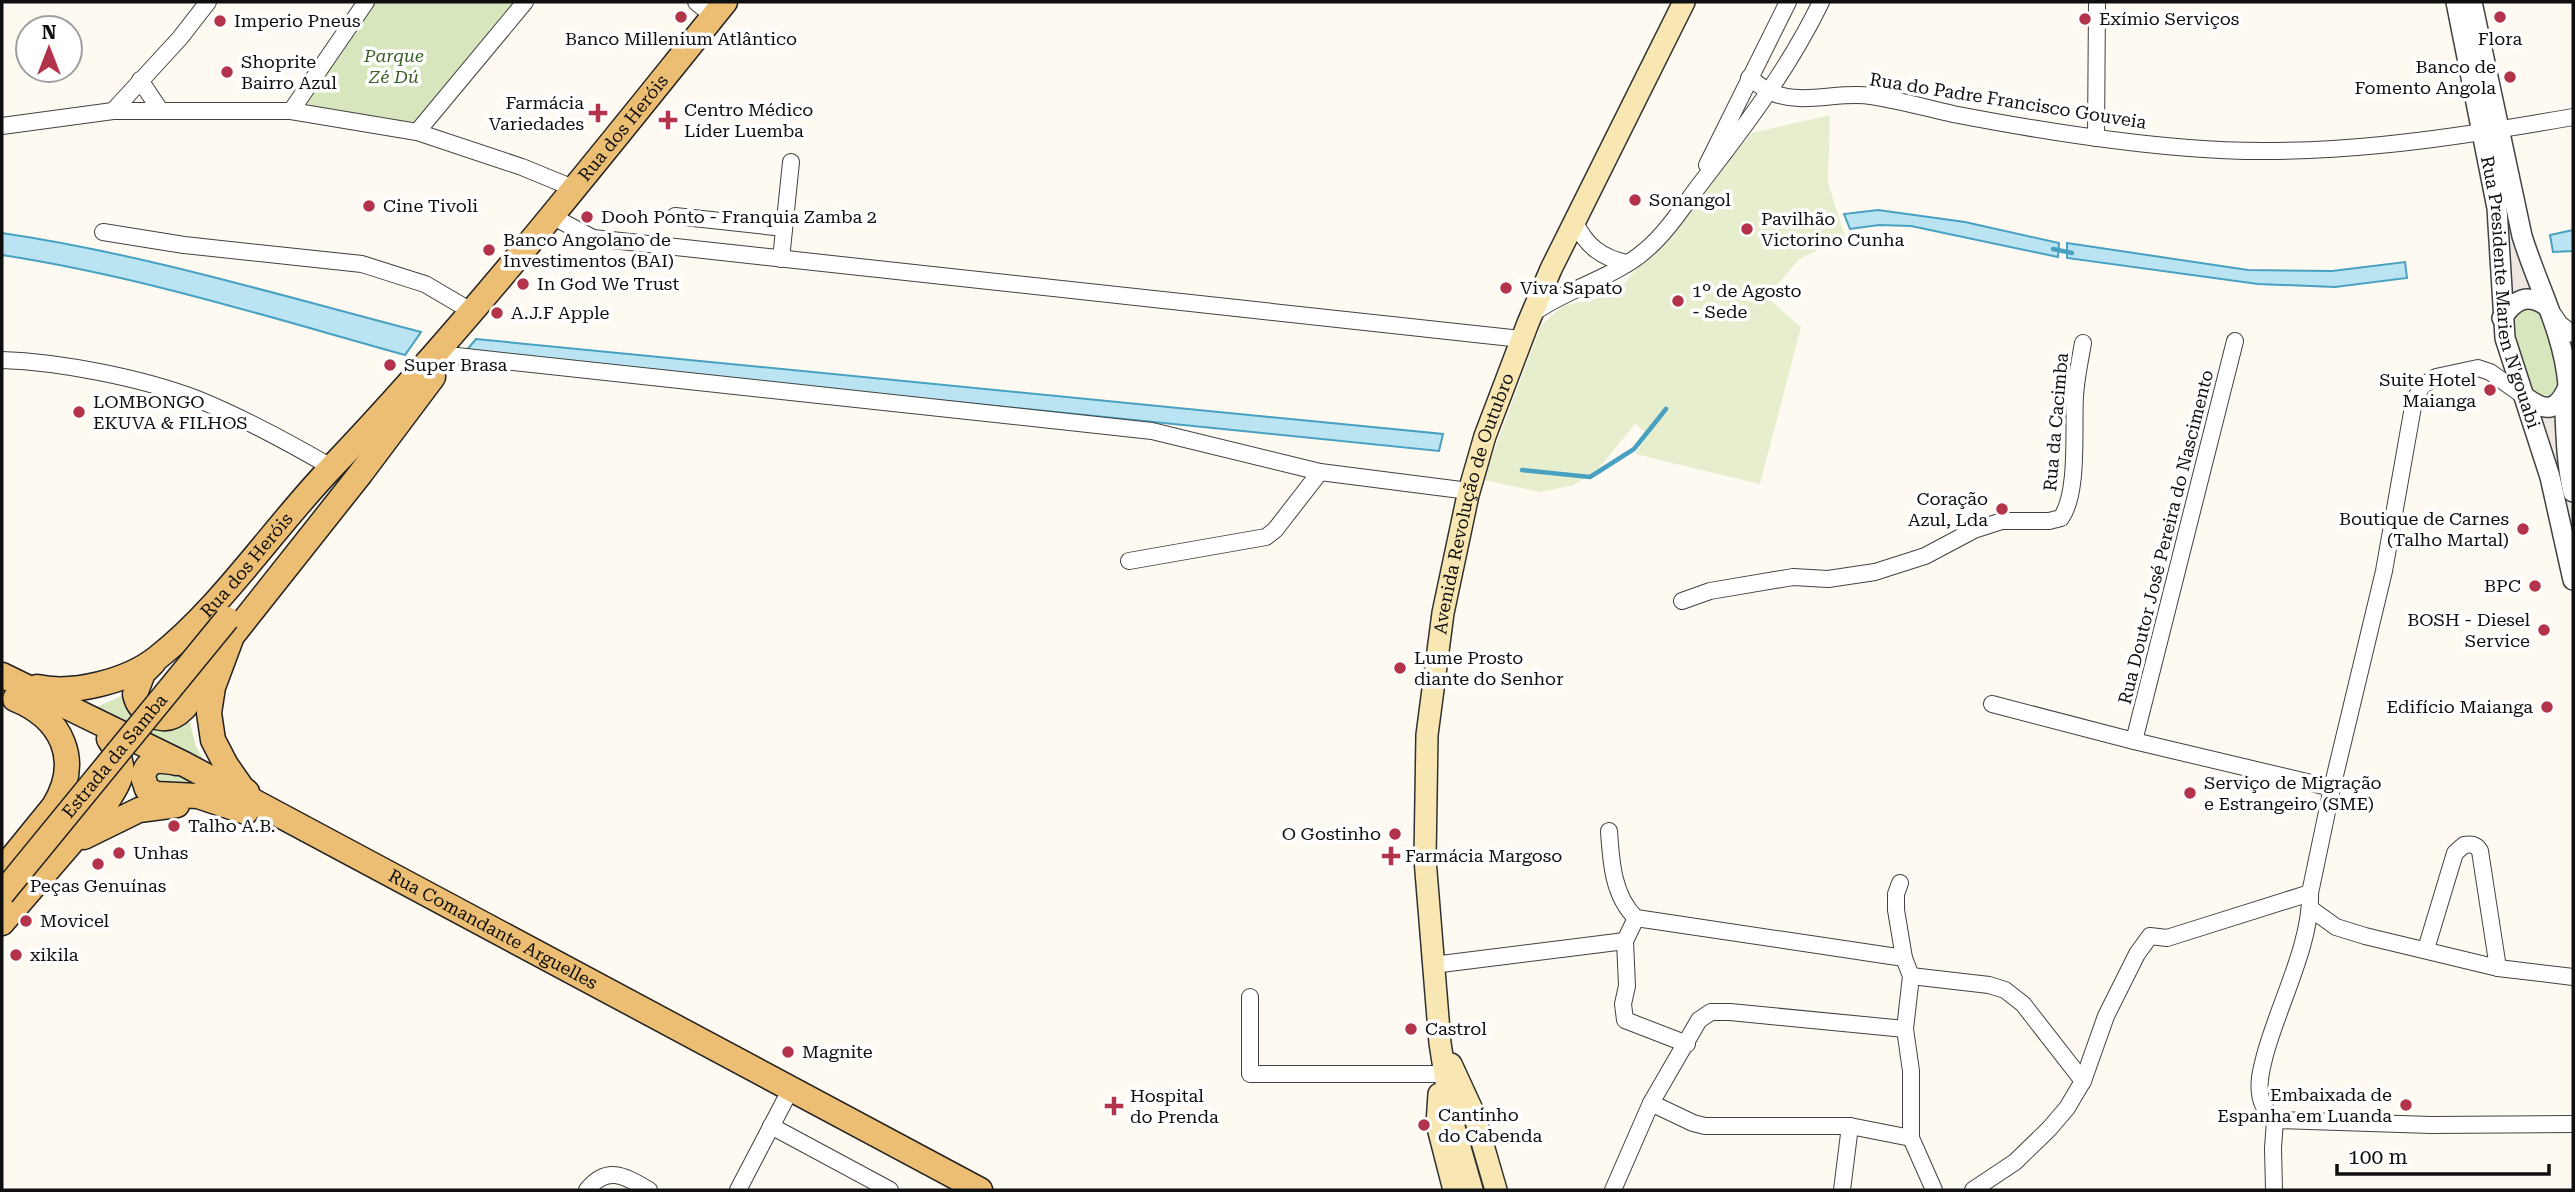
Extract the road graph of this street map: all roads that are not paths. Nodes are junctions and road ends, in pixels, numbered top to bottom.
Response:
1 (208, 2) edge
2 (366, 2) edge
3 (525, 2) edge
4 (737, 2) edge
5 (1684, 2) edge
6 (1788, 2) edge
7 (1821, 2) edge
8 (2097, 2) edge
9 (2455, 2) edge
10 (2472, 2) edge
11 (711, 7) edge
12 (1749, 78) junction
13 (140, 80) junction
14 (1770, 92) junction
15 (160, 110) junction
16 (113, 111) junction
17 (291, 111) junction
18 (2573, 117) edge
19 (2, 126) edge
20 (417, 132) junction
21 (2490, 132) junction
22 (2096, 138) junction
23 (791, 162) dead end
24 (573, 188) junction
25 (1694, 193) junction
26 (675, 216) dead end
27 (559, 220) junction
28 (1575, 222) junction
29 (784, 228) junction
30 (103, 232) dead end
31 (781, 259) junction
32 (1627, 263) junction
33 (2547, 306) junction
34 (471, 311) junction
35 (1532, 314) junction
36 (2502, 318) junction
37 (2573, 334) edge
38 (1521, 339) junction
39 (2235, 341) dead end
40 (2082, 343) dead end
41 (443, 353) junction
42 (2573, 355) edge
43 (2, 360) edge
44 (2568, 387) junction
45 (2525, 397) junction
46 (331, 467) junction
47 (1320, 472) junction
48 (1469, 491) junction
49 (2573, 492) edge
50 (1129, 561) dead end
51 (2573, 580) edge
52 (1682, 601) dead end
53 (230, 628) junction
54 (156, 659) junction
55 (3, 682) edge
56 (1992, 704) dead end
57 (75, 710) junction
58 (2134, 741) junction
59 (184, 764) junction
60 (2332, 788) junction
61 (286, 825) junction
62 (1609, 831) dead end
63 (66, 849) junction
64 (2, 870) edge
65 (1900, 883) dead end
66 (2, 894) edge
67 (2311, 901) junction
68 (1636, 918) junction
69 (2, 923) edge
70 (1625, 941) junction
71 (2426, 949) junction
72 (1904, 958) junction
73 (1433, 965) junction
74 (2498, 968) junction
75 (1911, 976) junction
76 (2573, 978) edge
77 (1250, 997) dead end
78 (1905, 1028) junction
79 (1440, 1043) junction
80 (1687, 1044) junction
81 (1440, 1074) junction
82 (2083, 1081) junction
83 (785, 1100) junction
84 (1651, 1103) junction
85 (2275, 1121) junction
86 (2573, 1124) edge
87 (771, 1126) junction
88 (1850, 1126) junction
89 (1911, 1138) junction
90 (588, 1190) edge
91 (649, 1190) edge
92 (737, 1190) edge
93 (890, 1190) edge
94 (953, 1190) edge
95 (980, 1190) edge
96 (1454, 1190) edge
97 (1472, 1190) edge
98 (1483, 1190) edge
99 (1496, 1190) edge
100 (1615, 1190) edge
101 (1842, 1190) edge
102 (1934, 1190) edge
103 (1973, 1190) edge
104 (2274, 1190) edge

1 - 13 street
2 - 17 street
3 - 20 street
4 - 27 main road, Rua dos Heróis
5 - 28 main road, Avenida Revolução de Outubro
6 - 12 street
7 - 14 street
8 - 22 street
9 - 21 street, Rua Presidente Marien N'gouabi
10 - 21 street, Rua Presidente Marien N'gouabi
11 - 24 main road, Rua dos Heróis
12 - 14 street, Rua do Padre Francisco Gouveia
12 - 25 street
13 - 15 street
13 - 16 street
14 - 22 street, Rua do Padre Francisco Gouveia
14 - 25 street
15 - 16 street
15 - 17 street
16 - 19 street
17 - 20 street
18 - 21 street, Rua do Padre Francisco Gouveia
20 - 24 street
21 - 22 street, Rua do Padre Francisco Gouveia
21 - 33 street, Rua Presidente Marien N'gouabi
21 - 36 street, Rua Presidente Marien N'gouabi
23 - 29 street
24 - 34 main road, Rua dos Heróis
25 - 32 street
26 - 29 street
27 - 31 street
27 - 41 main road, Rua dos Heróis
28 - 32 street
28 - 35 main road, Avenida Revolução de Outubro
29 - 31 street
30 - 34 street
31 - 38 street
32 - 35 street
33 - 36 street
33 - 37 street
33 - 44 street, Rua Presidente Marien N'gouabi
34 - 41 main road, Rua dos Heróis
35 - 38 main road, Avenida Revolução de Outubro
36 - 45 street, Rua Presidente Marien N'gouabi
38 - 48 main road, Avenida Revolução de Outubro
39 - 58 street, Rua Doutor José Pereira do Nascimento
40 - 52 street, Rua da Cacimba
41 - 46 main road, Rua dos Heróis
41 - 47 street
41 - 53 main road, Rua dos Heróis
41 - 53 main road, Rua dos Heróis
42 - 44 street
43 - 46 street
44 - 45 street
44 - 49 street, Rua Presidente Marien N'gouabi
45 - 51 street, Rua Presidente Marien N'gouabi
45 - 60 street
46 - 54 main road, Rua dos Heróis
47 - 48 street
47 - 50 street
48 - 73 main road, Avenida Revolução de Outubro
53 - 54 main road
53 - 61 main road, Rua dos Heróis
53 - 66 main road, Estrada da Samba, bridge
54 - 55 main road, Rua dos Heróis
55 - 57 main road, Rua Comandante Arguelles
55 - 64 main road
56 - 58 street
57 - 59 main road, Rua Comandante Arguelles
57 - 63 main road
58 - 60 street
59 - 61 main road, Rua Comandante Arguelles
59 - 61 main road
60 - 67 street
61 - 63 main road
61 - 83 main road, Rua Comandante Arguelles
61 - 95 main road, Rua Comandante Arguelles
62 - 68 street
63 - 69 main road
65 - 72 street
67 - 71 street
67 - 82 street
67 - 85 street
68 - 70 street
68 - 72 street
70 - 73 street
70 - 80 street
71 - 74 street
71 - 74 street
72 - 75 street
73 - 79 main road, Avenida Revolução de Outubro
74 - 76 street
75 - 78 street
75 - 82 street
77 - 81 street
78 - 80 street
78 - 89 street
79 - 81 main road, Avenida Revolução de Outubro
79 - 97 main road, Avenida Revolução de Outubro
79 - 98 main road, Avenida Revolução de Outubro
79 - 99 main road, Avenida Revolução de Outubro
80 - 84 street
81 - 96 main road, Avenida Revolução de Outubro
82 - 103 street
83 - 87 street
83 - 94 main road, Rua Comandante Arguelles
84 - 88 street
84 - 100 street
85 - 86 street
85 - 104 street
87 - 92 street
87 - 93 street
88 - 89 street
88 - 101 street
89 - 102 street
90 - 91 street

